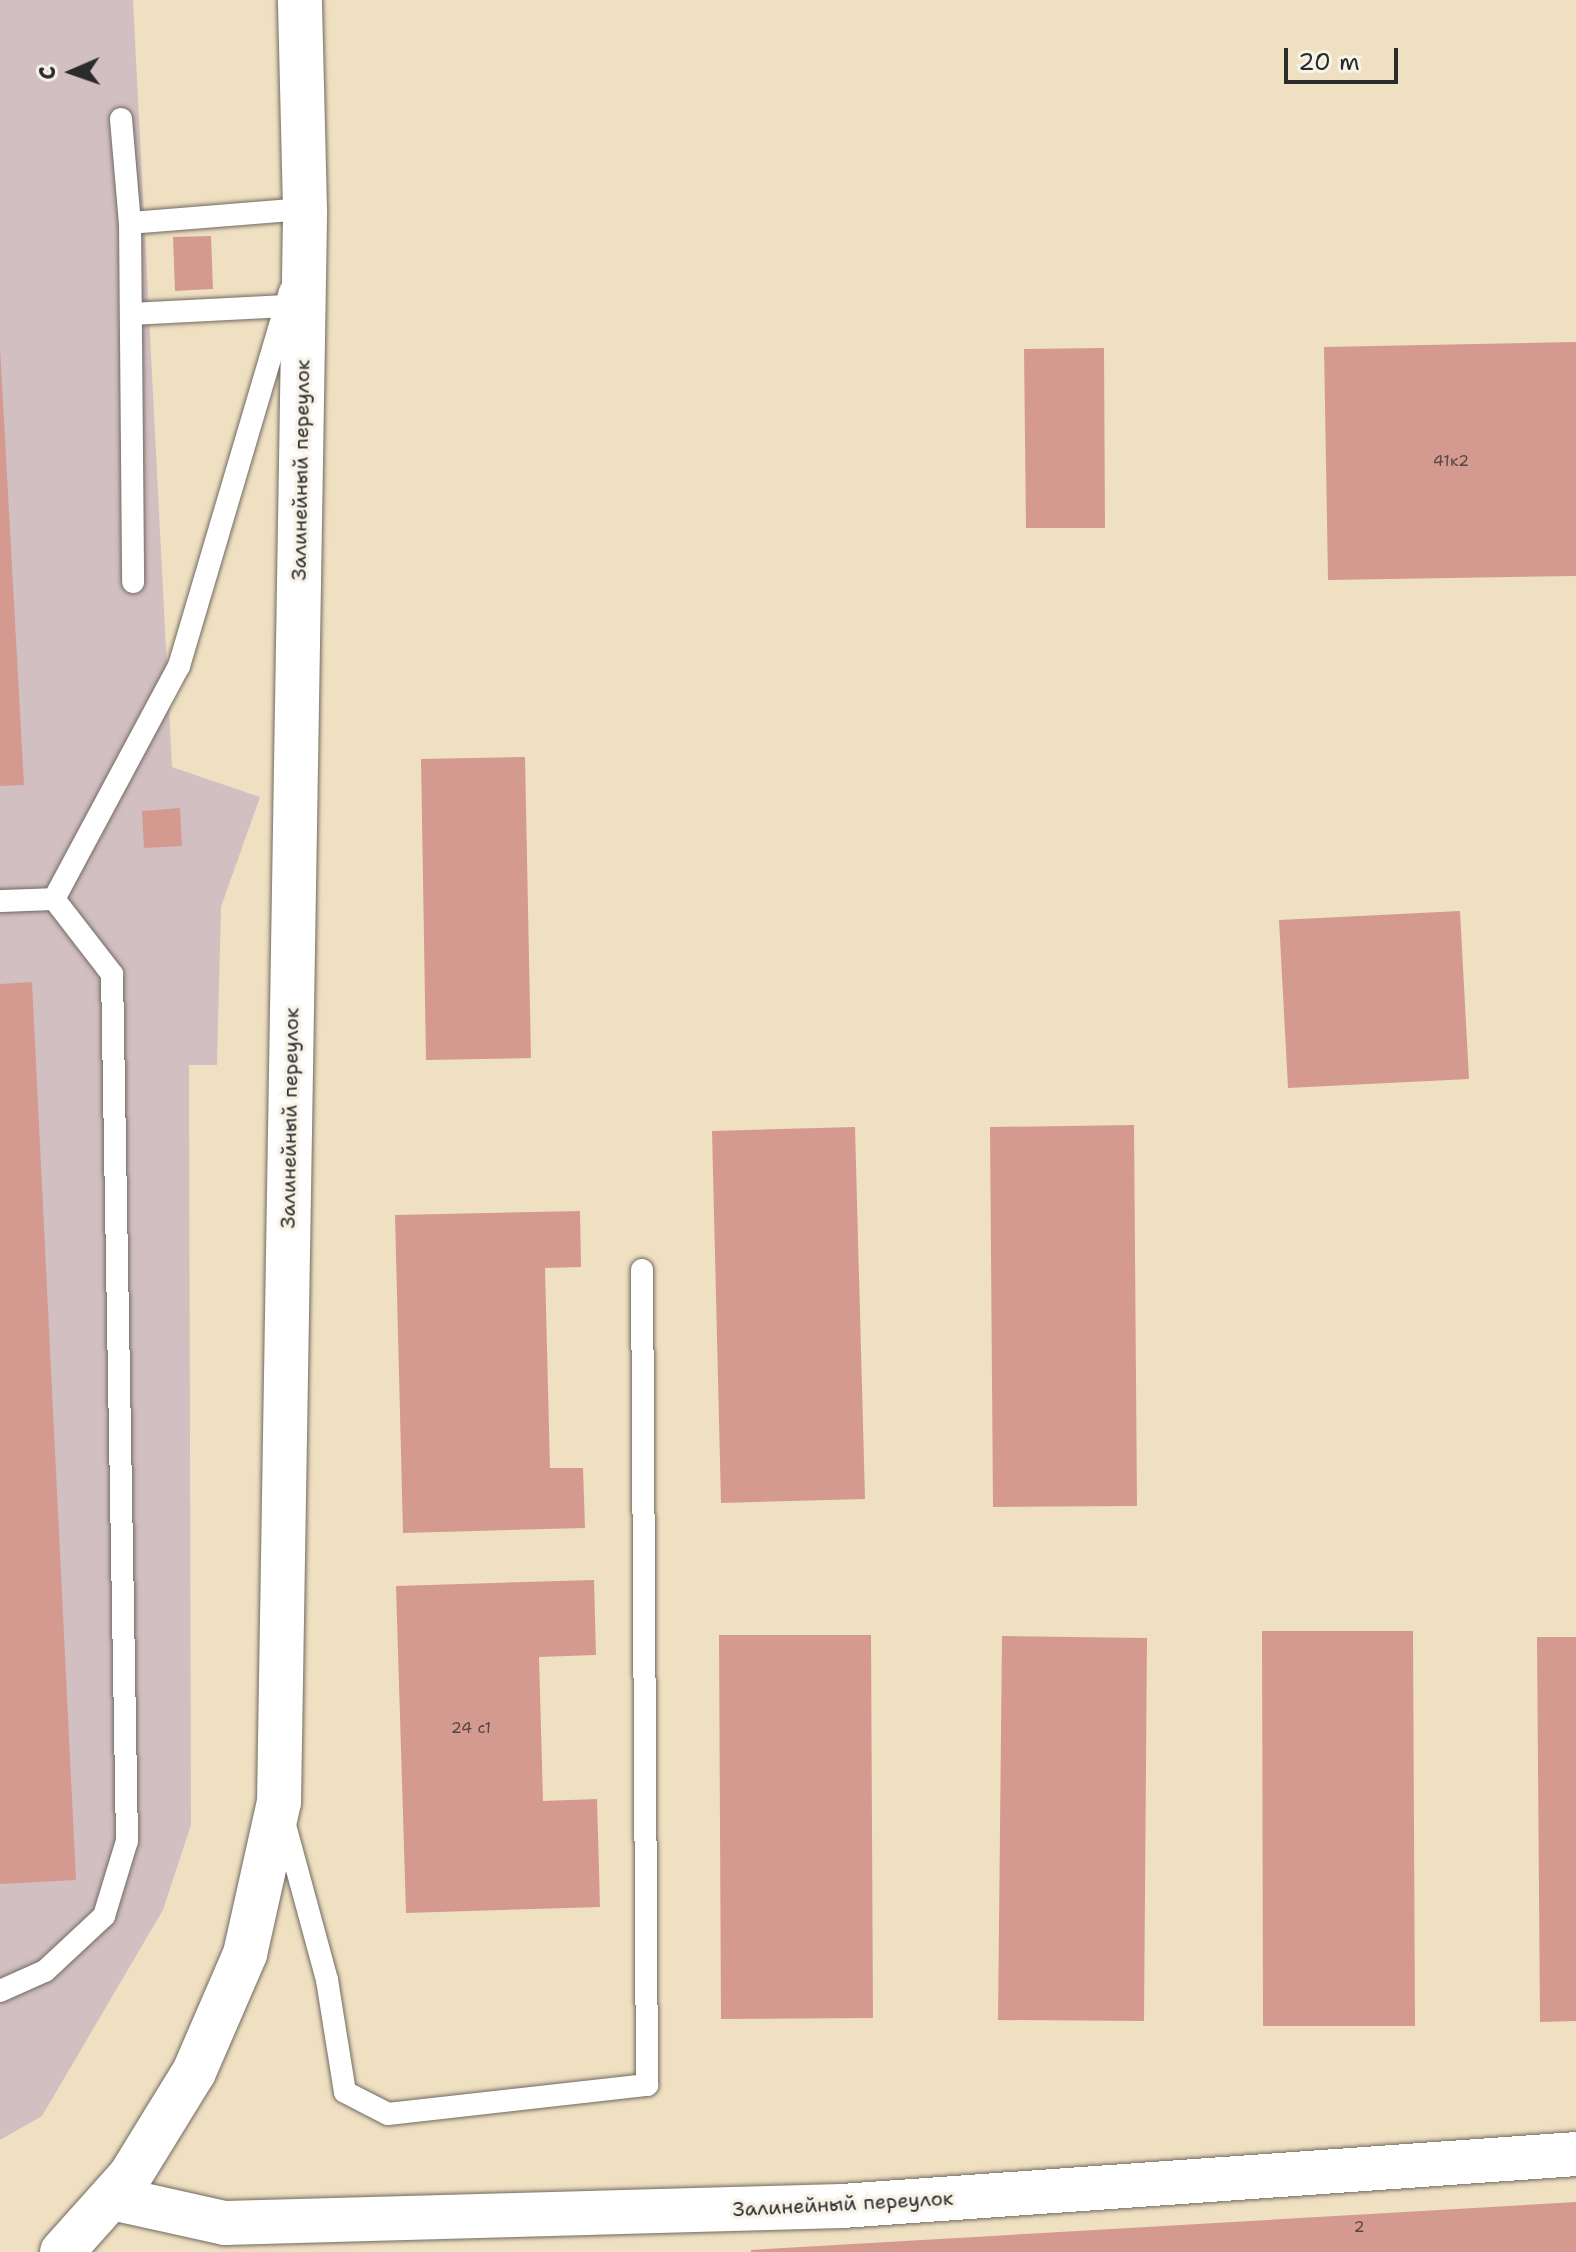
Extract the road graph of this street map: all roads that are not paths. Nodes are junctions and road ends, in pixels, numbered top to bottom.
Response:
1 (300, 0) edge
2 (121, 119) dead end
3 (130, 223) junction
4 (305, 228) junction
5 (285, 306) junction
6 (132, 314) junction
7 (133, 582) dead end
8 (54, 899) junction
9 (0, 901) edge
10 (642, 1270) dead end
11 (279, 1802) junction
12 (0, 1991) edge
13 (1576, 2154) edge
14 (112, 2198) junction
15 (62, 2252) edge

1 - 4 street, Залинейный переулок
2 - 3 lane
3 - 4 lane
3 - 6 lane
4 - 5 lane
4 - 11 street, Залинейный переулок
5 - 6 lane
5 - 8 lane
6 - 7 lane
8 - 9 lane
8 - 12 lane
10 - 11 lane
11 - 14 street, Залинейный переулок
13 - 14 street, Залинейный переулок
14 - 15 street, Залинейный переулок

